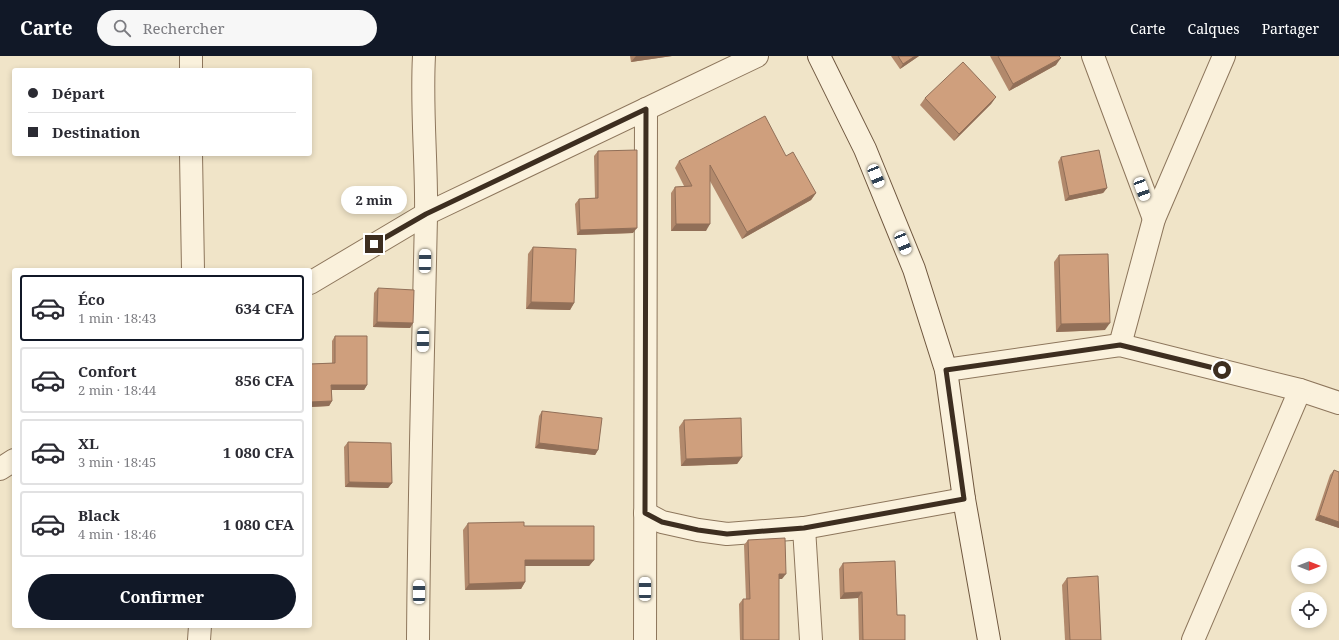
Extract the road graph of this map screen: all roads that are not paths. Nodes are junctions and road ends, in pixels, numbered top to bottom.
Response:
1 (191, 56) edge
2 (424, 56) edge
3 (757, 56) edge
4 (819, 56) edge
5 (1093, 56) edge
6 (1224, 56) edge
7 (191, 68) edge
8 (646, 109) junction
9 (191, 156) edge
10 (426, 214) junction
11 (1154, 219) junction
12 (193, 268) edge
13 (312, 282) edge
14 (1120, 345) junction
15 (946, 370) junction
16 (1300, 390) junction
17 (1339, 403) edge
18 (12, 461) edge
19 (0, 469) edge
20 (964, 499) junction
21 (645, 513) junction
22 (804, 528) junction
23 (200, 628) edge
24 (199, 640) edge
25 (418, 640) edge
26 (645, 640) edge
27 (811, 640) edge
28 (989, 640) edge
29 (1193, 640) edge

1 - 7 street
2 - 10 street
3 - 8 street
4 - 15 street
5 - 11 street
6 - 11 street
8 - 10 street
8 - 21 street
9 - 12 street
10 - 13 street
10 - 25 street
11 - 14 street
14 - 15 street
14 - 16 street
15 - 20 street
16 - 17 street
16 - 29 street
18 - 19 street
20 - 22 street
20 - 28 street
21 - 22 street
21 - 26 street
22 - 27 street
23 - 24 street

